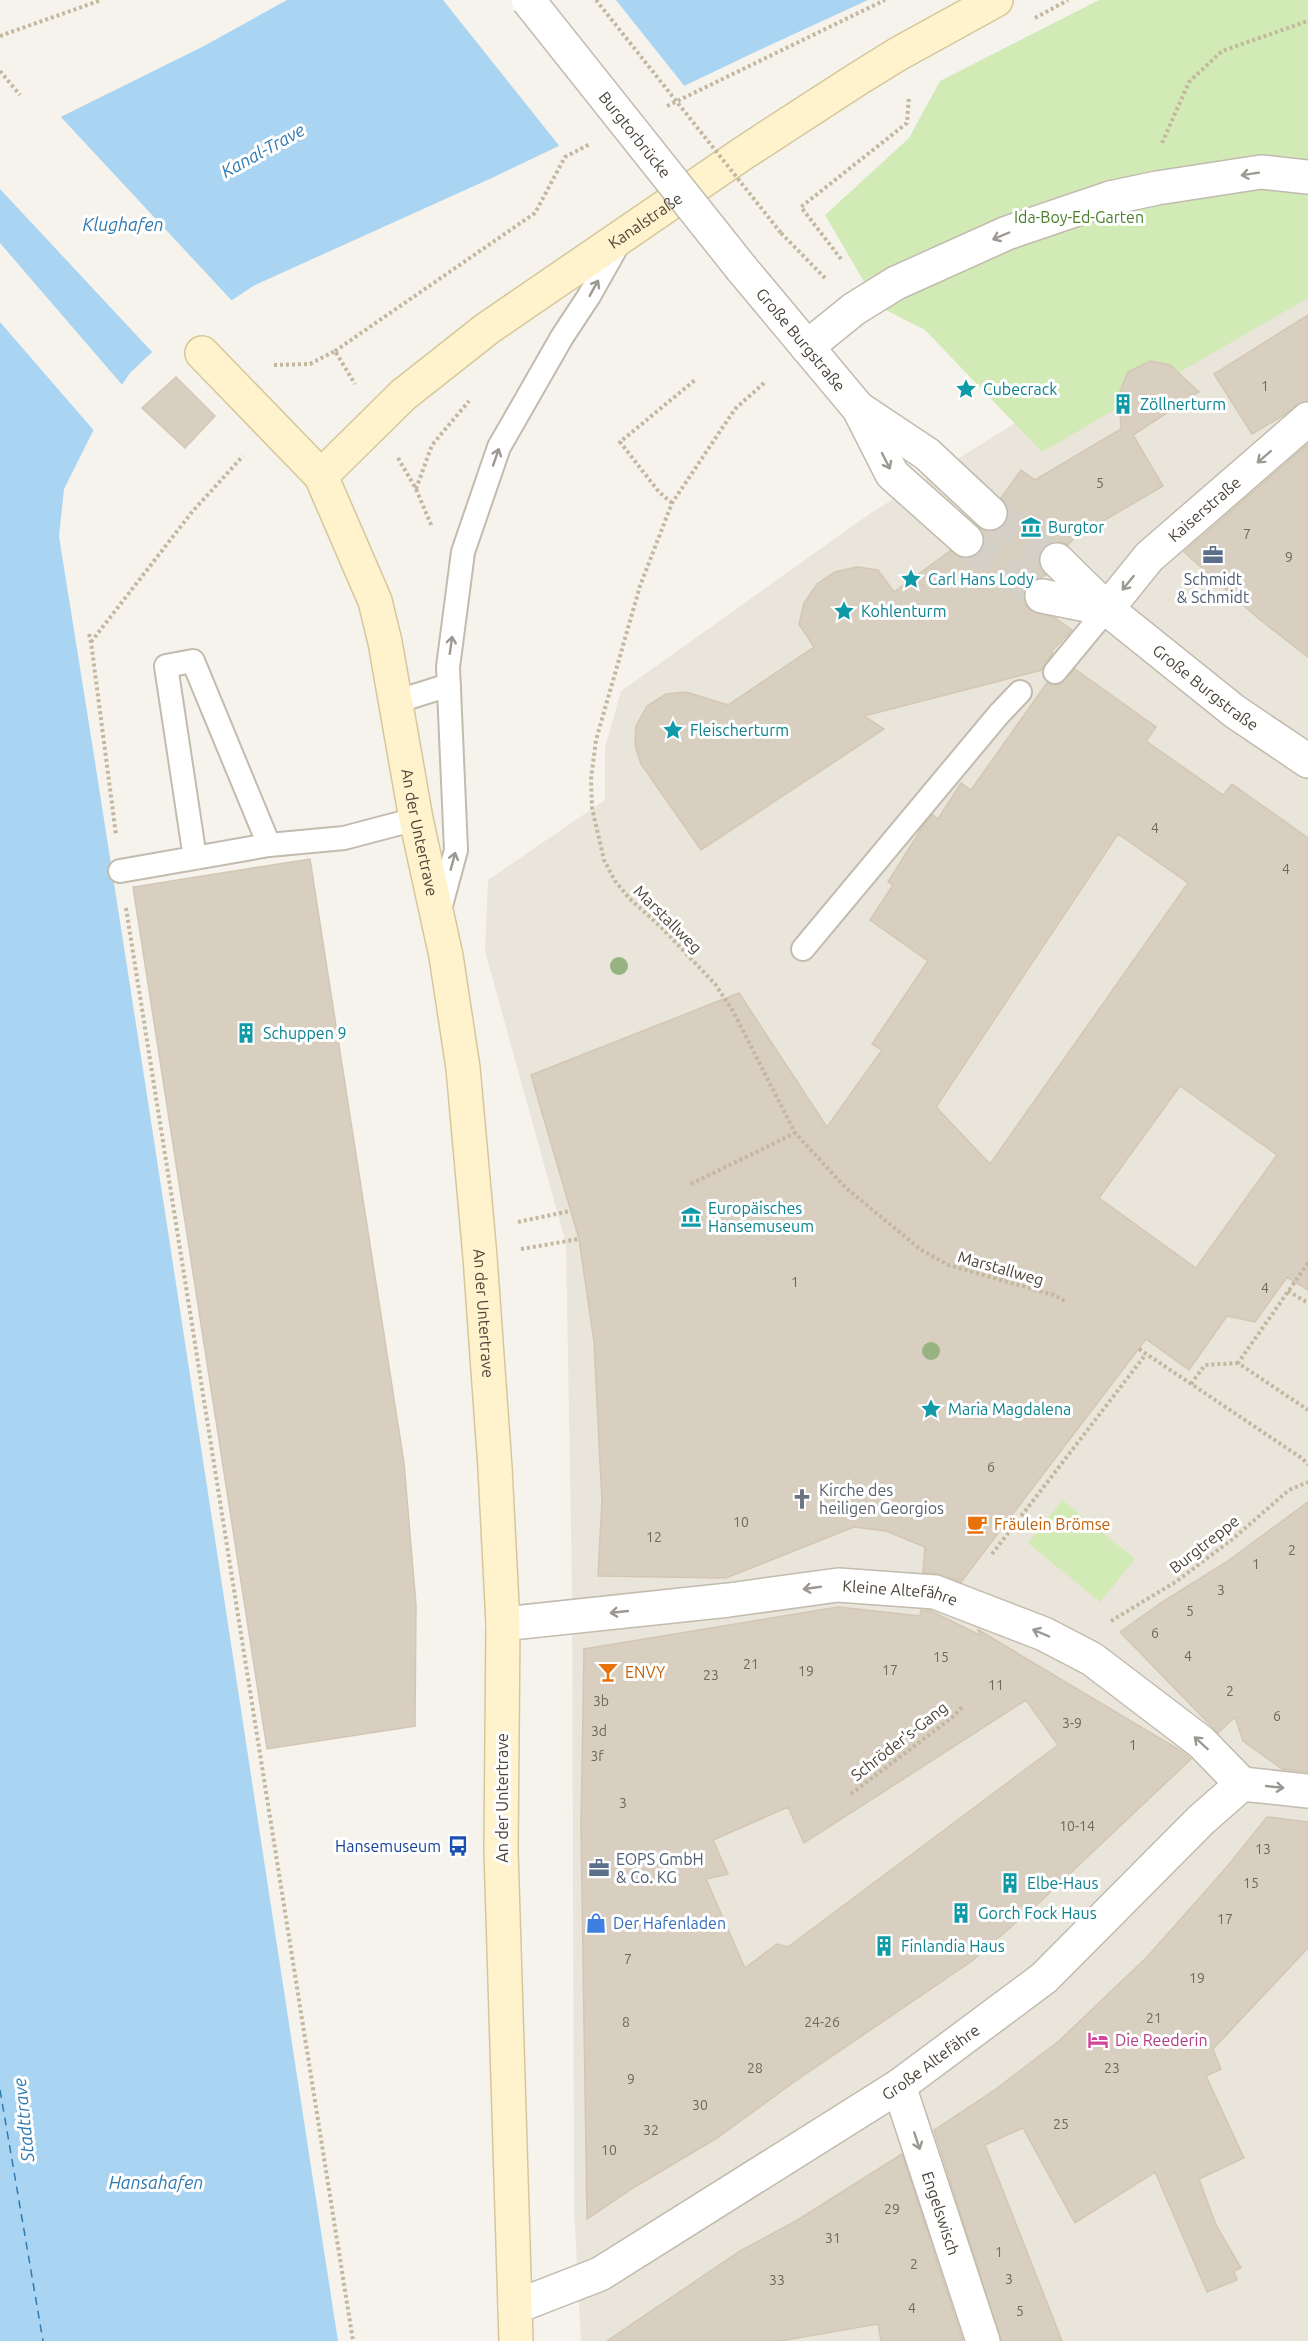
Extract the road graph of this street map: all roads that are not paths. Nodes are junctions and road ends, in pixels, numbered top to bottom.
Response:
1 (528, 0) edge
2 (996, 0) edge
3 (1308, 177) edge
4 (622, 236) junction
5 (742, 269) joint
6 (807, 346) junction
7 (202, 353) dead end
8 (860, 409) junction
9 (1308, 419) edge
10 (321, 476) junction
11 (990, 513) tunnel mouth
12 (966, 540) tunnel mouth
13 (1057, 560) tunnel mouth
14 (1042, 596) tunnel mouth
15 (1107, 609) junction
16 (1055, 672) dead end
17 (448, 685) junction
18 (1020, 692) dead end
19 (411, 697) dead end
20 (1308, 761) edge
21 (416, 819) junction
22 (269, 845) junction
23 (195, 858) junction
24 (120, 871) road end
25 (438, 917) junction
26 (803, 949) dead end
27 (503, 1624) junction
28 (1242, 1784) junction
29 (1308, 1791) edge
30 (898, 2086) junction
31 (515, 2307) junction
32 (516, 2341) edge
33 (983, 2341) edge

1 - 5 street, Burgtorbrücke, bridge
2 - 4 main road, Kanalstraße
3 -> 6 street
4 - 10 main road, Kanalstraße
17 -> 4 lane
5 - 6 street, Große Burgstraße
6 - 8 street, Große Burgstraße
7 - 10 main road, An der Untertrave
8 - 11 street, Große Burgstraße
8 -> 12 street, Große Burgstraße
9 -> 15 street, Kaiserstraße
10 - 21 main road, An der Untertrave
13 - 15 street, Große Burgstraße
14 - 15 street, Große Burgstraße
15 - 16 lane
15 - 20 street, Große Burgstraße
17 - 19 lane
25 -> 17 lane
18 - 26 lane
21 - 22 lane
21 - 25 main road, An der Untertrave
22 - 23 lane
22 - 23 lane
23 - 24 lane
25 - 27 main road, An der Untertrave
28 -> 27 street, Kleine Altefähre
27 - 31 main road, An der Untertrave
28 -> 29 street
28 - 30 street, Große Altefähre
30 - 31 street, Große Altefähre
30 -> 33 street, Engelswisch
31 - 32 main road, An der Untertrave

